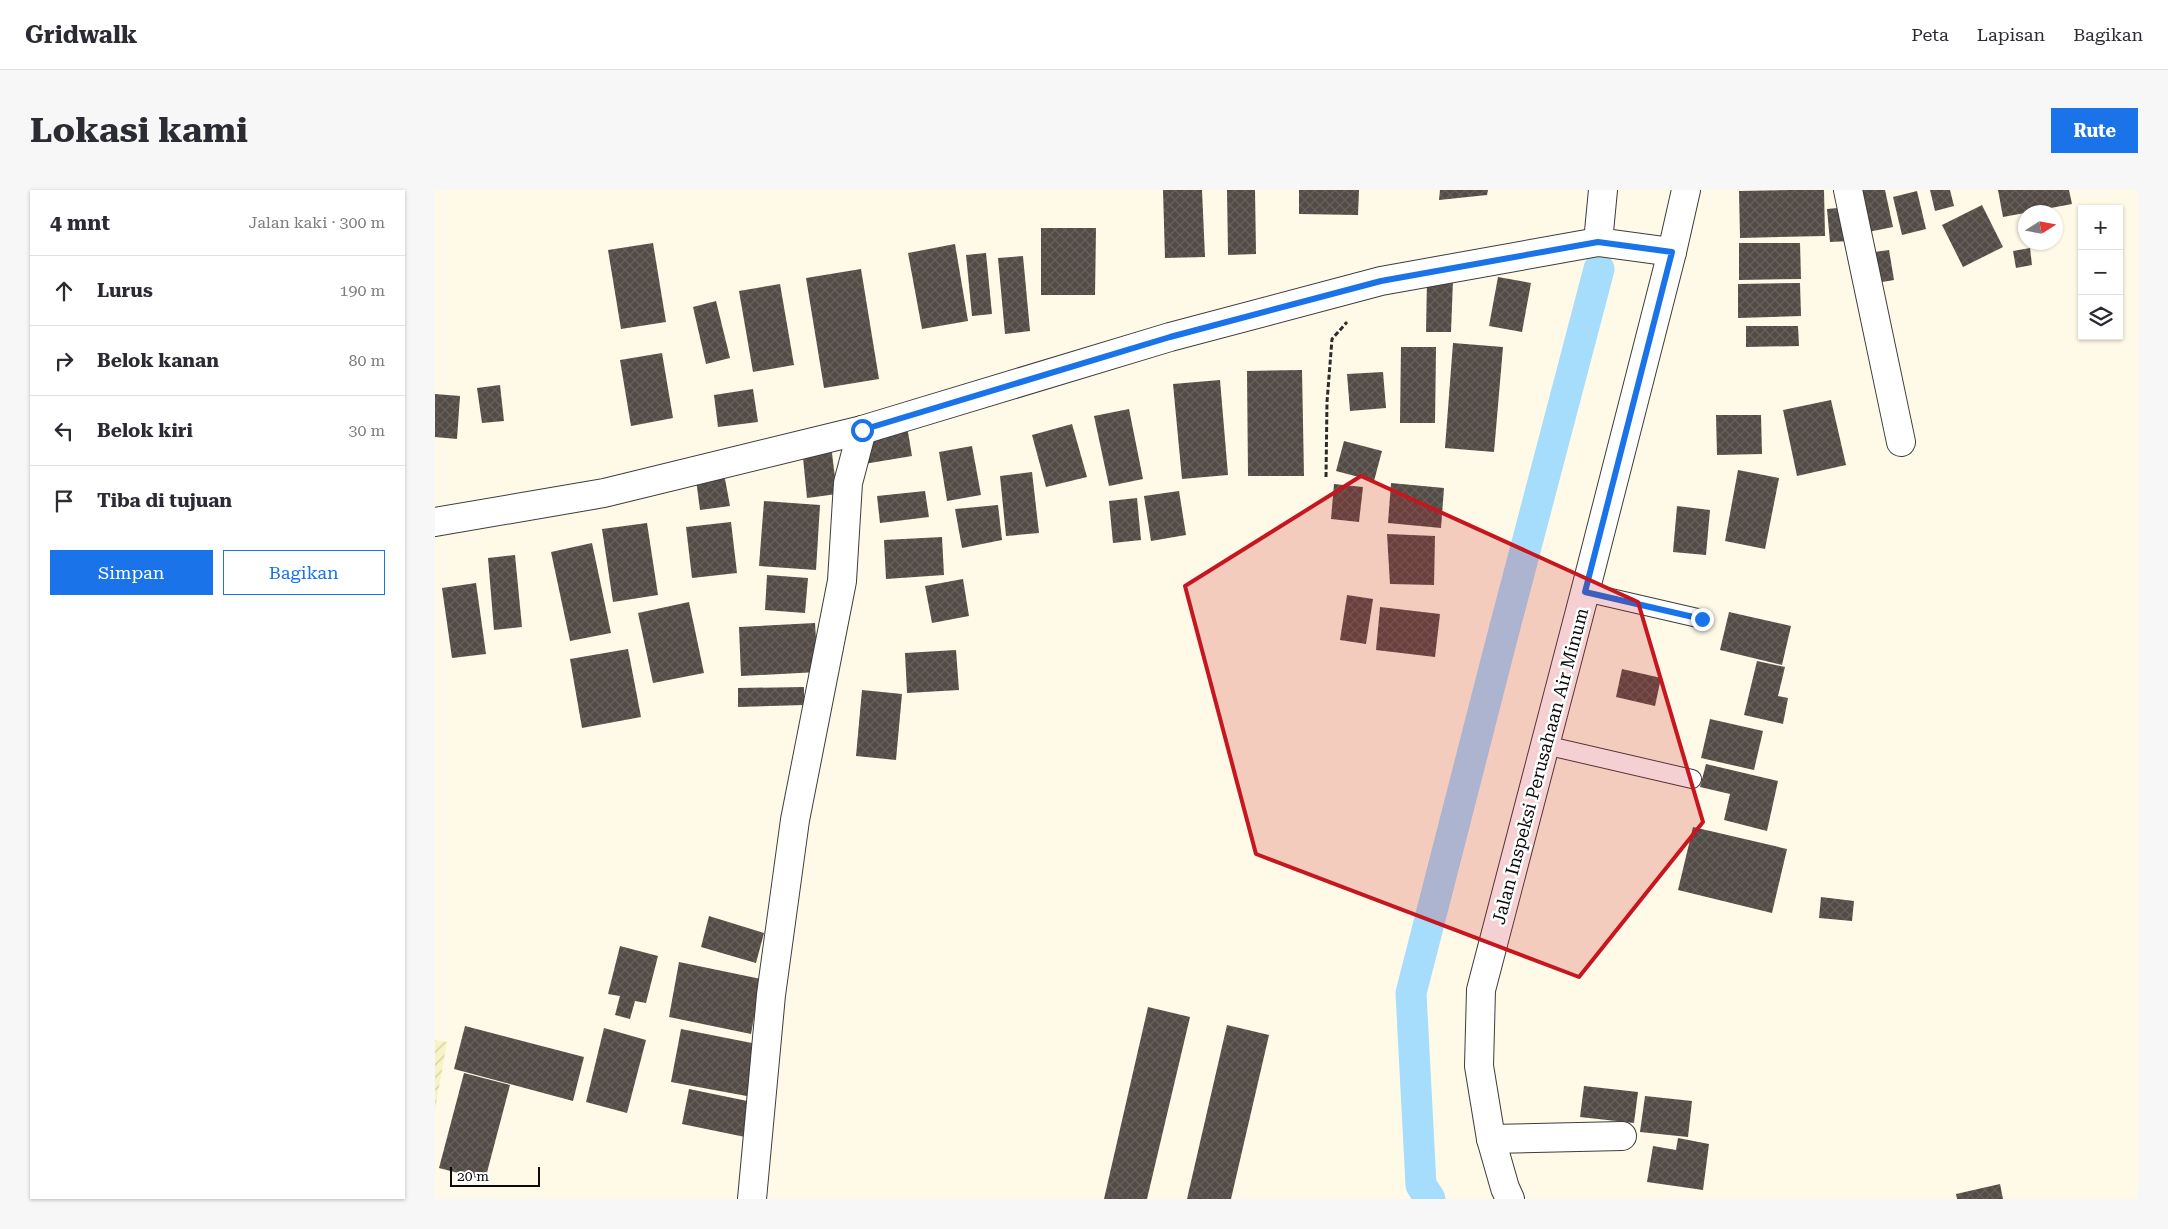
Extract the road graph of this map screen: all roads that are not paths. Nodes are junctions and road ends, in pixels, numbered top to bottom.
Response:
1 (1603, 190) edge
2 (1848, 190) edge
3 (1693, 191) edge
4 (1598, 242) junction
5 (1672, 252) junction
6 (862, 430) junction
7 (1901, 442) dead end
8 (435, 522) edge
9 (1585, 592) junction
10 (1702, 619) dead end
11 (1545, 745) junction
12 (1692, 779) dead end
13 (1622, 1136) dead end
14 (1491, 1139) junction
15 (752, 1199) edge
16 (1511, 1199) edge

1 - 4 street
2 - 7 street
3 - 5 street, Jalan Inspeksi Perusahaan Air Minum
4 - 5 street
4 - 6 street
5 - 9 street, Jalan Inspeksi Perusahaan Air Minum
6 - 8 street
6 - 15 street
9 - 10 lane
9 - 11 street, Jalan Inspeksi Perusahaan Air Minum
11 - 12 lane
11 - 14 street, Jalan Inspeksi Perusahaan Air Minum
13 - 14 street
14 - 16 street, Jalan Inspeksi Perusahaan Air Minum

